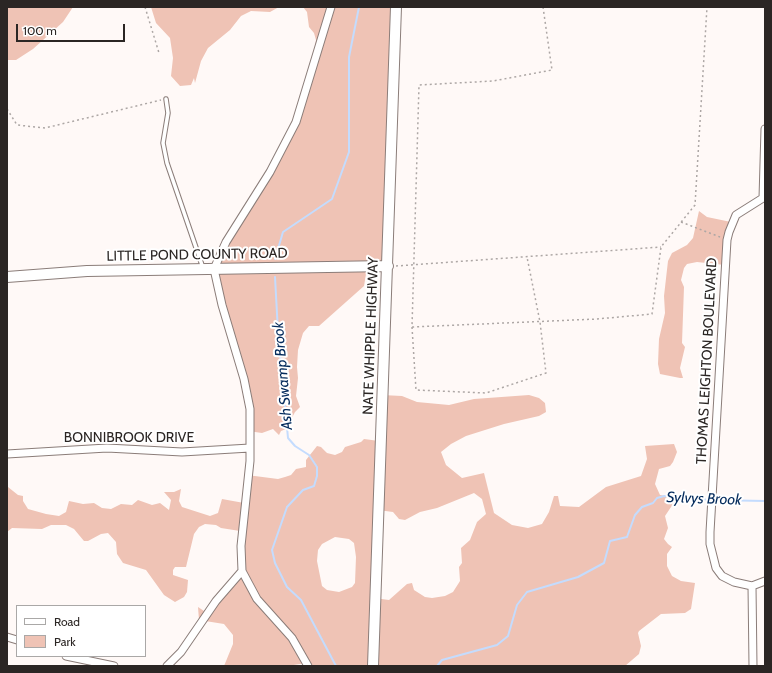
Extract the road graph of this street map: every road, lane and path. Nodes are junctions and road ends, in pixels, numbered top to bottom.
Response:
1 (144, 7) edge
2 (332, 7) edge
3 (396, 7) edge
4 (543, 7) edge
5 (707, 7) edge
6 (159, 53) dead end
7 (166, 99) joint
8 (7, 109) edge
9 (765, 129) edge
10 (764, 198) edge
11 (681, 222) junction
12 (727, 240) junction
13 (660, 247) junction
14 (527, 257) junction
15 (413, 265) junction
16 (388, 266) junction
17 (203, 269) junction
18 (214, 269) junction
19 (7, 277) edge
20 (540, 322) junction
21 (412, 328) junction
22 (250, 448) junction
23 (7, 454) edge
24 (242, 571) junction
25 (765, 581) edge
26 (752, 586) junction
27 (71, 657) edge
28 (114, 666) edge
29 (167, 666) edge
30 (308, 666) edge
31 (372, 666) edge
32 (753, 666) edge

1 - 6 path
2 - 18 street
3 - 16 main road, NATE WHIPPLE HIGHWAY
4 - 15 path
5 - 11 path
7 - 8 path
7 - 17 lane
9 - 10 street, THOMAS LEIGHTON BOULEVARD
10 - 12 street, THOMAS LEIGHTON BOULEVARD
11 - 12 path
11 - 13 path
12 - 26 street, THOMAS LEIGHTON BOULEVARD
13 - 14 path
13 - 20 path
14 - 15 path
14 - 20 path
15 - 16 path
15 - 21 path
16 - 18 main road, LITTLE POND COUNTY ROAD
16 - 31 main road, NATE WHIPPLE HIGHWAY
17 - 18 main road, LITTLE POND COUNTY ROAD
17 - 19 main road, LITTLE POND COUNTY ROAD
18 - 22 street
20 - 21 path
20 - 21 path
22 - 23 street, BONNIBROOK DRIVE
22 - 24 street
24 - 29 street
24 - 30 street
25 - 26 street
26 - 32 street
27 - 28 street

